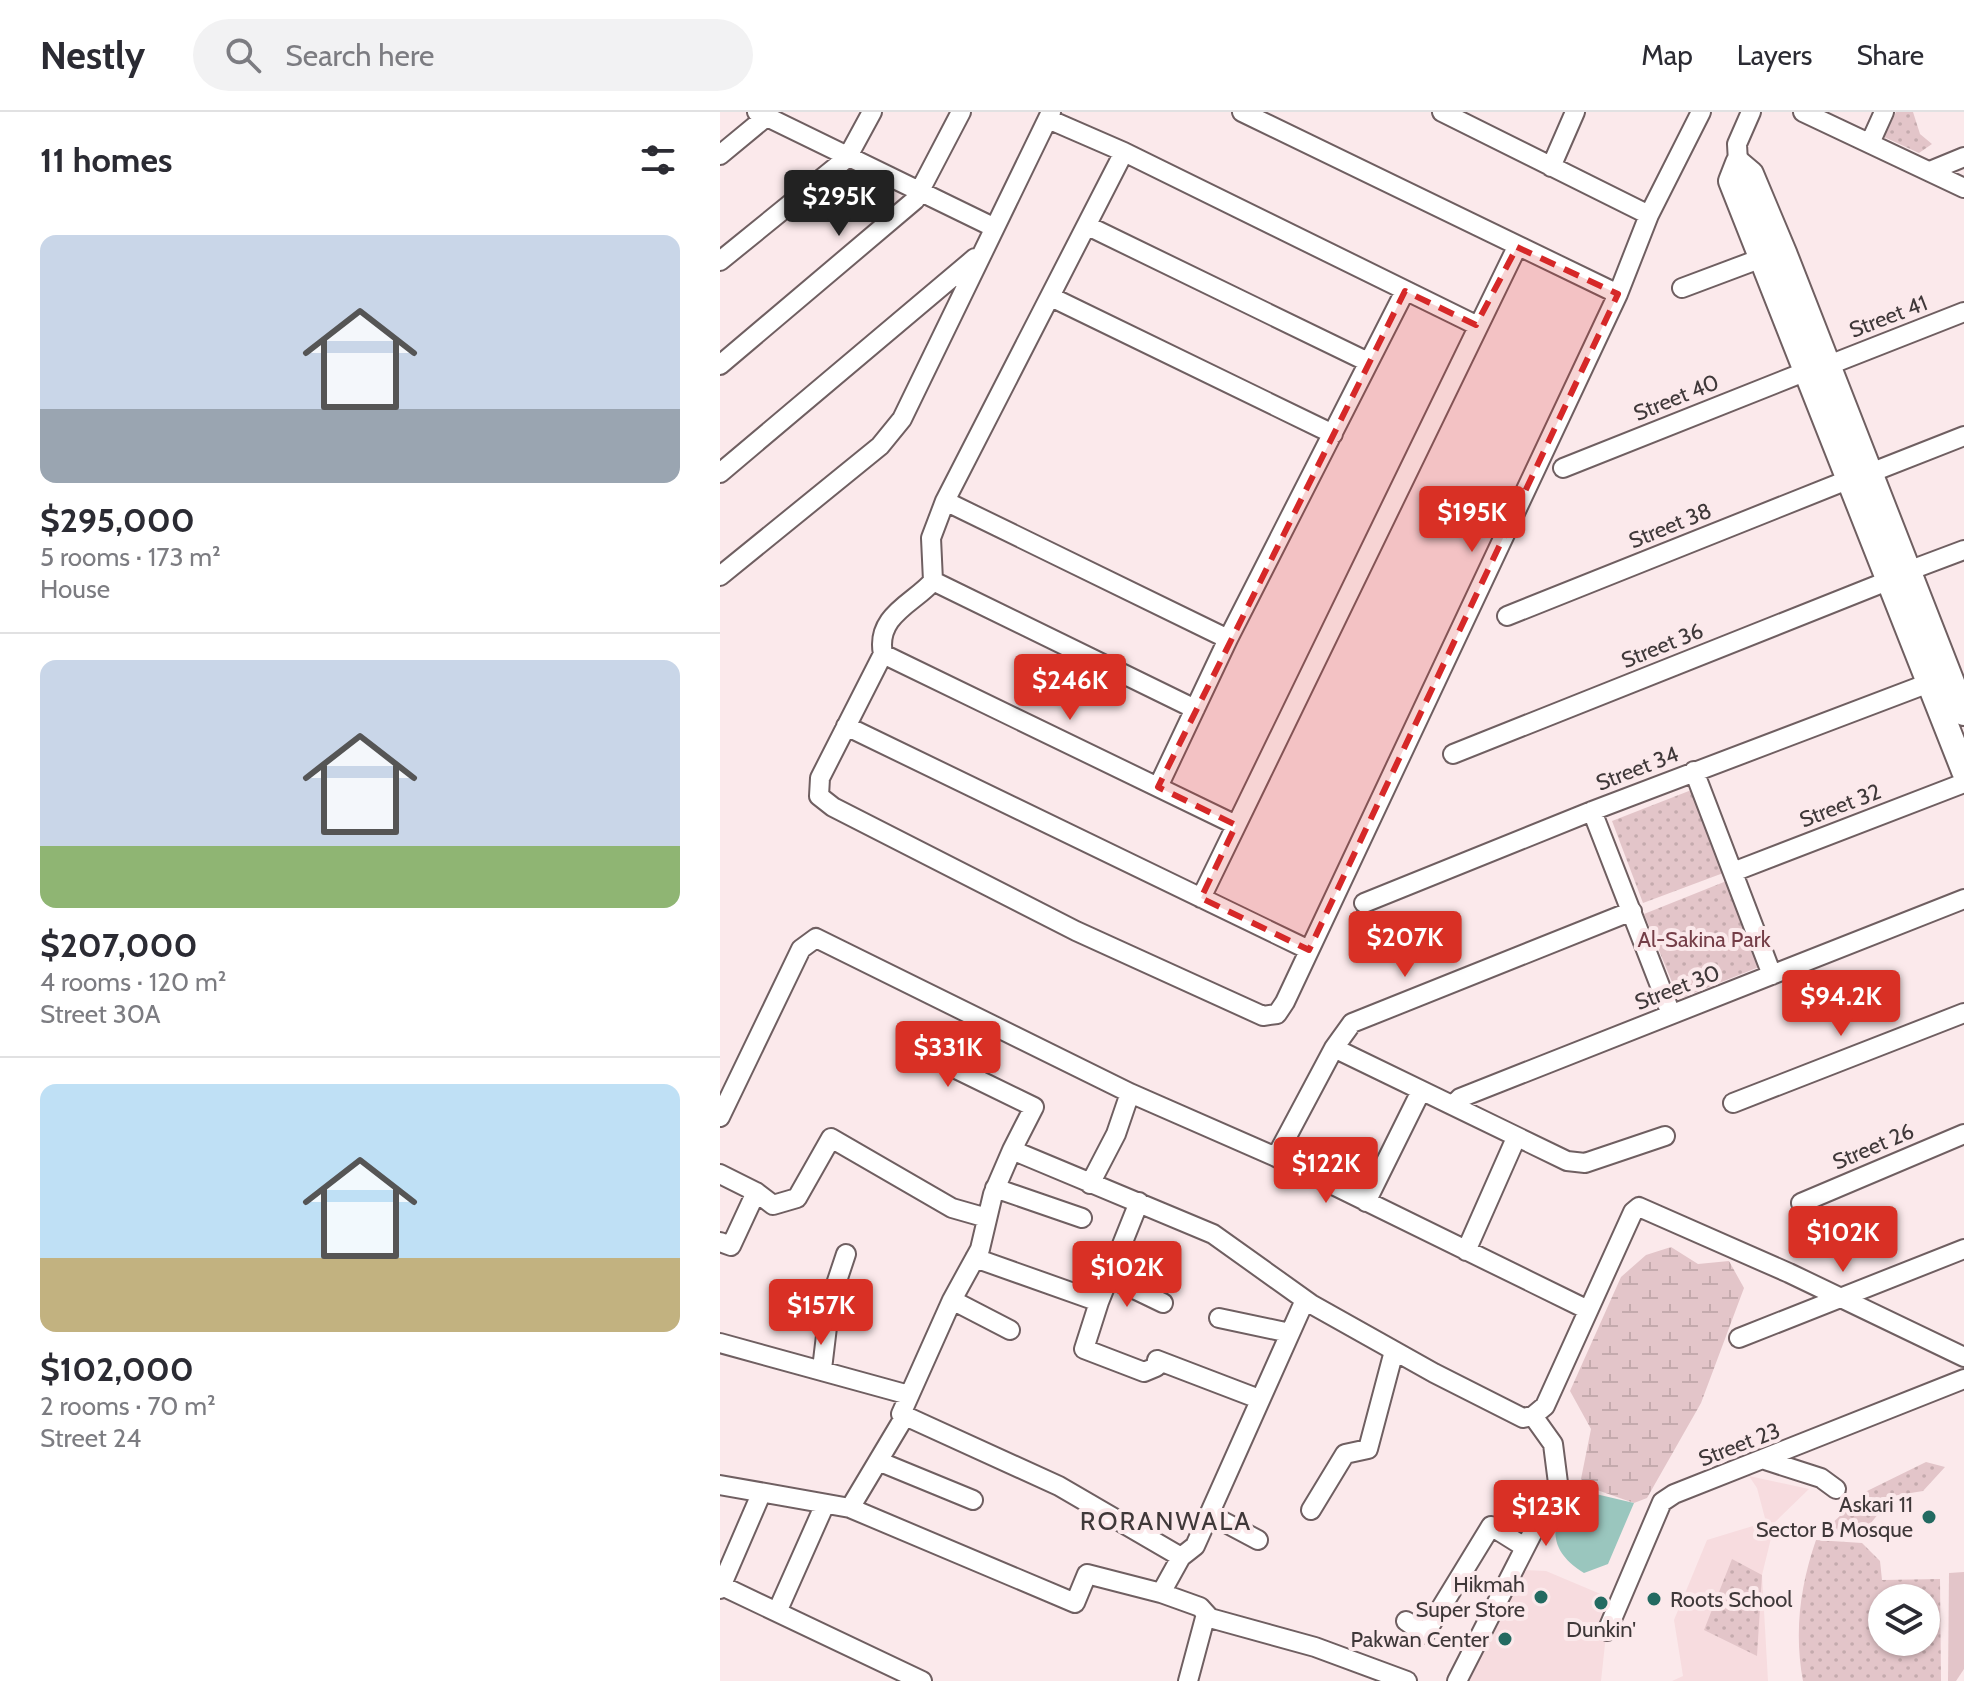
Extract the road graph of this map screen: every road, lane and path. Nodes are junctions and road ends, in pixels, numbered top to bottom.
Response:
1 (872, 112) edge
2 (961, 112) edge
3 (1242, 112) edge
4 (1442, 112) edge
5 (1575, 112) edge
6 (1701, 112) edge
7 (1751, 112) edge
8 (1803, 112) edge
9 (1884, 112) edge
10 (1050, 115) edge
11 (771, 116) edge
12 (1870, 143) junction
13 (1124, 152) junction
14 (720, 155) edge
15 (1964, 157) edge
16 (847, 158) junction
17 (1738, 163) junction
18 (1551, 167) junction
19 (1930, 171) junction
20 (1964, 188) edge
21 (919, 193) junction
22 (1649, 215) junction
23 (1088, 226) junction
24 (993, 227) junction
25 (1517, 247) junction
26 (980, 254) junction
27 (1762, 258) junction
28 (720, 261) edge
29 (1682, 288) dead end
30 (1405, 291) junction
31 (1618, 294) junction
32 (1051, 297) junction
33 (1964, 312) edge
34 (1476, 325) junction
35 (1368, 362) junction
36 (720, 365) edge
37 (1818, 368) junction
38 (1333, 434) junction
39 (1964, 436) edge
40 (1563, 468) dead end
41 (720, 473) edge
42 (1860, 476) junction
43 (945, 501) junction
44 (1964, 550) edge
45 (720, 576) edge
46 (1899, 576) junction
47 (933, 581) junction
48 (1507, 616) dead end
49 (1228, 639) junction
50 (883, 654) junction
51 (1947, 675) edge
52 (1195, 709) junction
53 (1964, 713) edge
54 (846, 726) junction
55 (1453, 754) dead end
56 (1694, 771) junction
57 (1964, 771) edge
58 (1964, 783) edge
59 (1158, 787) junction
60 (1592, 811) junction
61 (1236, 825) junction
62 (1733, 872) junction
63 (1201, 898) junction
64 (1964, 899) edge
65 (1364, 903) dead end
66 (1632, 911) junction
67 (1309, 950) junction
68 (1772, 975) junction
69 (1964, 1013) edge
70 (1671, 1014) junction
71 (983, 1021) junction
72 (1334, 1048) junction
73 (1421, 1091) junction
74 (1130, 1093) junction
75 (1733, 1103) dead end
76 (1453, 1105) junction
77 (720, 1117) edge
78 (1964, 1134) edge
79 (1665, 1136) dead end
80 (1516, 1138) junction
81 (1012, 1150) junction
82 (1276, 1157) junction
83 (720, 1174) edge
84 (1090, 1184) junction
85 (995, 1188) junction
86 (756, 1192) junction
87 (1139, 1202) junction
88 (1366, 1202) junction
89 (1801, 1203) dead end
90 (987, 1218) junction
91 (1082, 1218) dead end
92 (720, 1242) edge
93 (1964, 1249) edge
94 (1466, 1251) junction
95 (846, 1254) dead end
96 (975, 1258) junction
97 (1109, 1277) junction
98 (1840, 1298) junction
99 (952, 1300) junction
100 (1305, 1300) junction
101 (1099, 1302) junction
102 (1163, 1303) dead end
103 (1588, 1310) junction
104 (1219, 1318) dead end
105 (1010, 1330) dead end
106 (1290, 1333) junction
107 (1739, 1338) dead end
108 (720, 1343) edge
109 (1394, 1351) junction
110 (1964, 1357) edge
111 (822, 1369) junction
112 (1964, 1379) edge
113 (909, 1395) junction
114 (1259, 1399) junction
115 (905, 1416) junction
116 (1533, 1416) junction
117 (1765, 1460) junction
118 (878, 1461) junction
119 (720, 1485) edge
120 (1836, 1489) dead end
121 (761, 1494) junction
122 (973, 1500) dead end
123 (825, 1504) junction
124 (850, 1508) junction
125 (1311, 1510) dead end
126 (1209, 1514) junction
127 (1258, 1540) dead end
128 (1523, 1546) junction
129 (1181, 1557) junction
130 (721, 1587) edge
131 (1161, 1593) junction
132 (777, 1612) junction
133 (1206, 1614) junction
134 (1406, 1621) dead end
135 (1607, 1631) dead end
136 (922, 1681) edge
137 (1188, 1681) edge
138 (1407, 1681) edge
139 (1457, 1681) edge

1 - 16 street
2 - 21 street
3 - 25 street
4 - 18 street
5 - 18 street
6 - 22 street
7 - 17 street
8 - 12 street
9 - 12 street
10 - 13 street
10 - 24 street
11 - 14 street
11 - 16 street
12 - 19 street
13 - 23 street
13 - 30 street
15 - 19 street
16 - 21 street
16 - 28 street
17 - 27 street
17 - 37 street
18 - 22 street
19 - 20 street
21 - 24 street
21 - 36 street
22 - 31 street
23 - 32 street
23 - 35 street
24 - 26 street
25 - 31 street
25 - 34 street
26 - 41 street
26 - 45 street
27 - 29 street
27 - 37 street
30 - 34 street
30 - 35 street
31 - 67 street
32 - 38 street
32 - 43 street
33 - 37 street, Street 41
34 - 61 street
35 - 38 street
37 - 40 street, Street 40
37 - 42 street
38 - 49 street
39 - 42 street, Street 38
42 - 46 street
42 - 48 street, Street 38
43 - 47 street
43 - 49 street
44 - 46 street, Street 36
46 - 51 street
46 - 55 street, Street 36
47 - 50 street
47 - 52 street
49 - 52 street
50 - 54 street
50 - 59 street
51 - 53 street
51 - 56 street, Street 34
51 - 57 street
52 - 59 street
54 - 63 street
54 - 67 street
56 - 60 street, Street 34
56 - 62 street
58 - 62 street, Street 32
59 - 61 street
60 - 65 street, Street 34
60 - 66 street
61 - 63 street
62 - 68 street
63 - 67 street
64 - 68 street, Street 30
66 - 70 street
66 - 72 street
68 - 70 street, Street 30
69 - 75 street
70 - 76 street, Street 30
71 - 74 street
71 - 77 street
71 - 81 street
72 - 73 street
72 - 82 street
73 - 76 street
73 - 88 street
74 - 82 street
74 - 84 street
76 - 80 street
78 - 89 street, Street 26
79 - 80 street
80 - 94 street
81 - 84 street
81 - 85 street
82 - 88 street
83 - 86 street
84 - 87 street
85 - 90 street
85 - 91 street
86 - 90 street
86 - 92 street
87 - 97 street
87 - 100 street
88 - 94 street
90 - 96 street
93 - 98 street
94 - 103 street
95 - 111 street
96 - 99 street
96 - 101 street
97 - 101 street
97 - 102 street
98 - 103 street
98 - 107 street
98 - 110 street
99 - 105 street
99 - 113 street
100 - 106 street
100 - 109 street
101 - 114 street
103 - 116 street
104 - 106 street
106 - 114 street
108 - 111 street
109 - 116 street
109 - 125 street
111 - 113 street
112 - 117 street, Street 23
113 - 115 street
114 - 126 street
115 - 118 street
115 - 129 street
116 - 128 street
117 - 120 street
117 - 135 street, Street 23
118 - 122 street
118 - 124 street
119 - 121 street
121 - 123 street
121 - 130 street
123 - 124 street
123 - 132 street
124 - 131 street
126 - 127 street
126 - 129 street
128 - 134 street
128 - 139 street
129 - 131 street
130 - 132 street
131 - 133 street
132 - 136 street
133 - 137 street
133 - 138 street

